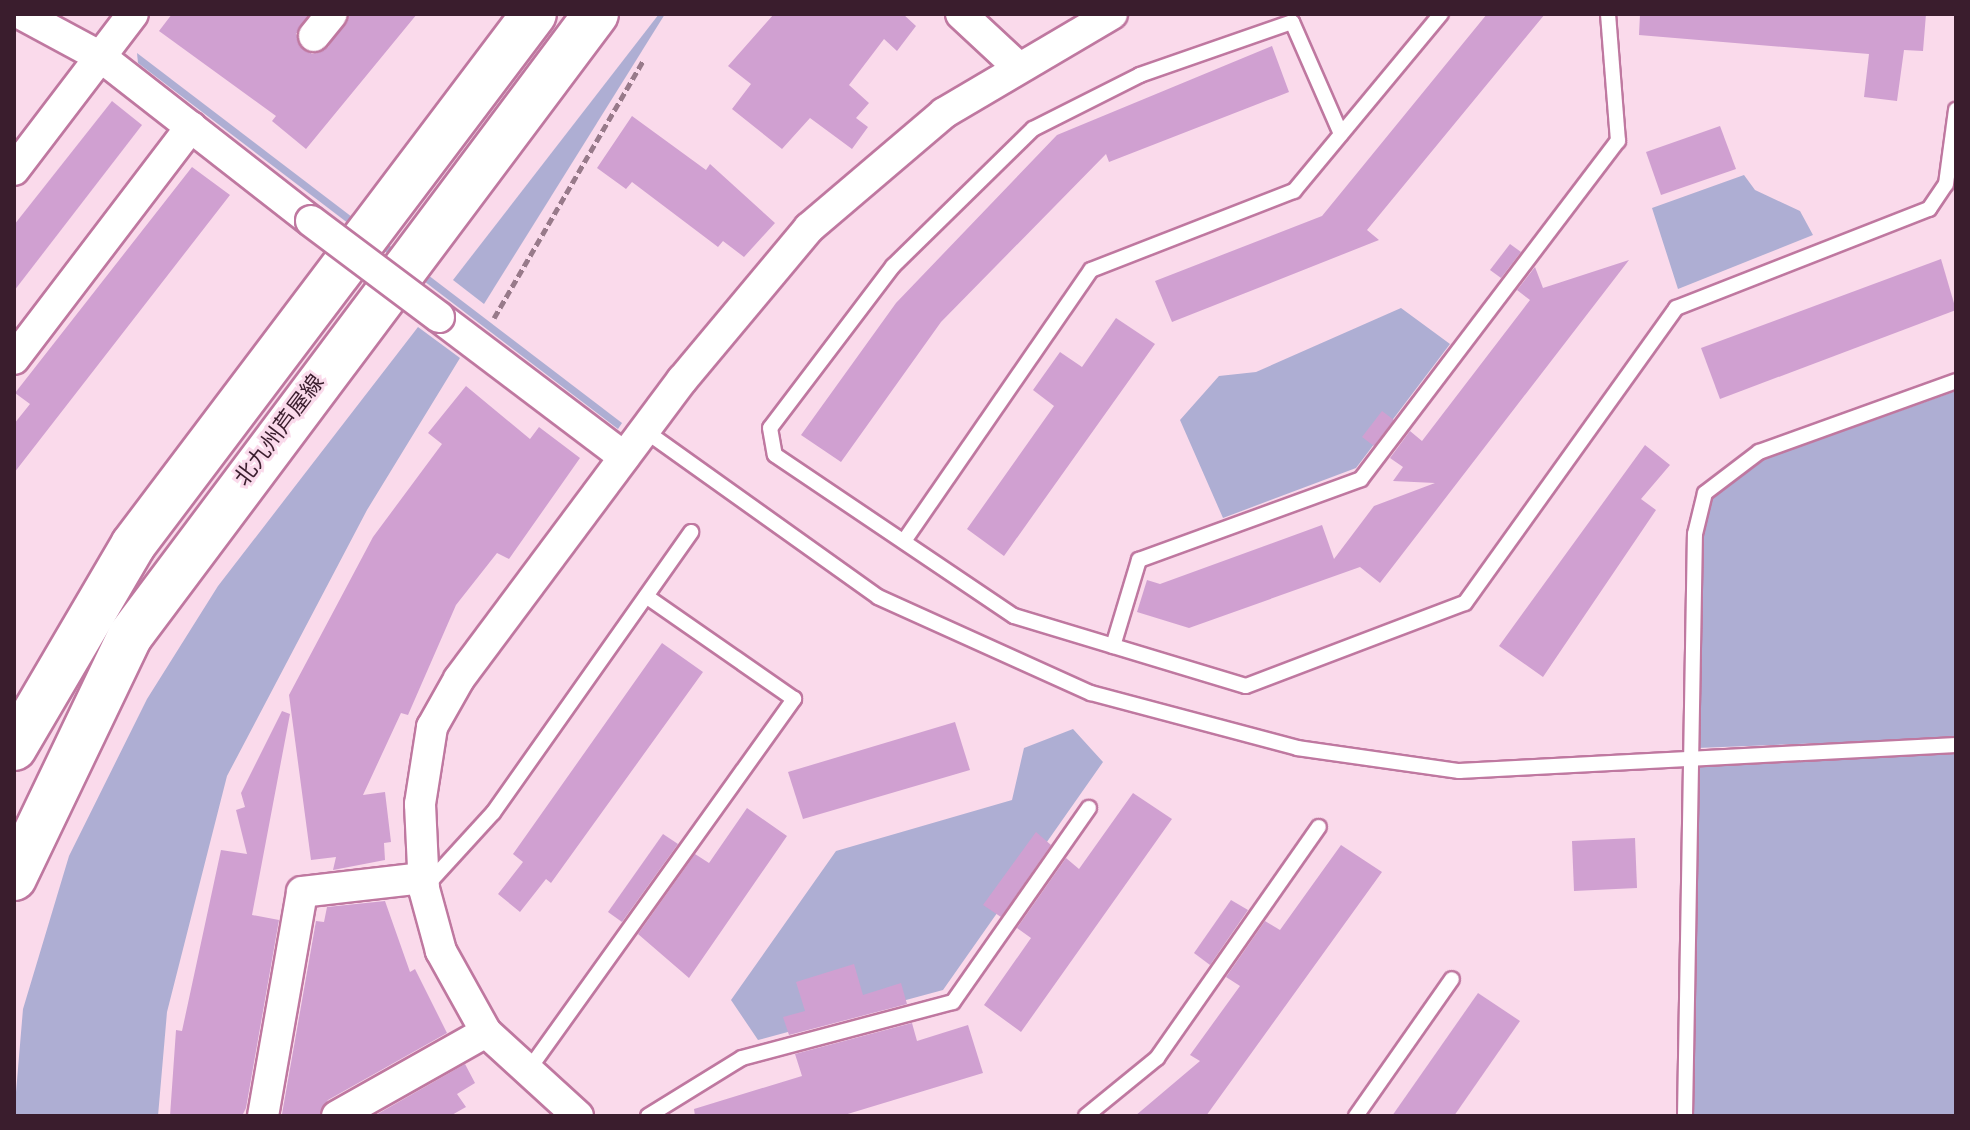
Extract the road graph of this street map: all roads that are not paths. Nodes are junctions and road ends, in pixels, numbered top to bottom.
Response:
1 (21, 14) edge
2 (133, 14) edge
3 (534, 14) edge
4 (596, 14) edge
5 (961, 14) edge
6 (1112, 14) edge
7 (1441, 14) edge
8 (1608, 14) edge
9 (101, 57) junction
10 (1017, 66) junction
11 (1956, 110) edge
12 (191, 127) junction
13 (1341, 134) junction
14 (14, 170) edge
15 (14, 359) edge
16 (1956, 381) edge
17 (644, 430) junction
18 (624, 457) junction
19 (691, 532) dead end
20 (904, 541) junction
21 (646, 596) junction
22 (1113, 646) junction
23 (1956, 745) edge
24 (14, 748) edge
25 (1690, 754) junction
26 (1089, 808) dead end
27 (1319, 827) dead end
28 (14, 878) edge
29 (424, 883) junction
30 (1452, 979) dead end
31 (486, 1032) junction
32 (527, 1072) junction
33 (263, 1116) edge
34 (337, 1116) edge
35 (578, 1116) edge
36 (648, 1116) edge
37 (1086, 1116) edge
38 (1356, 1116) edge
39 (1685, 1116) edge

1 - 9 street
2 - 9 street
3 - 24 main road
4 - 28 main road, 北九州芦屋線
5 - 10 street
6 - 10 street
7 - 13 lane
8 - 22 lane
9 - 12 street
9 - 14 street
10 - 17 street
11 - 22 lane
12 - 15 street
12 - 18 street, bridge
13 - 20 lane
13 - 20 lane
16 - 25 lane
17 - 18 street
17 - 25 lane
18 - 29 street
19 - 21 lane
20 - 22 lane
21 - 29 lane
21 - 32 lane
23 - 25 lane
25 - 39 lane
26 - 36 lane
27 - 37 lane
29 - 31 street
29 - 33 street
30 - 38 lane
31 - 32 street
31 - 34 street
32 - 35 street

